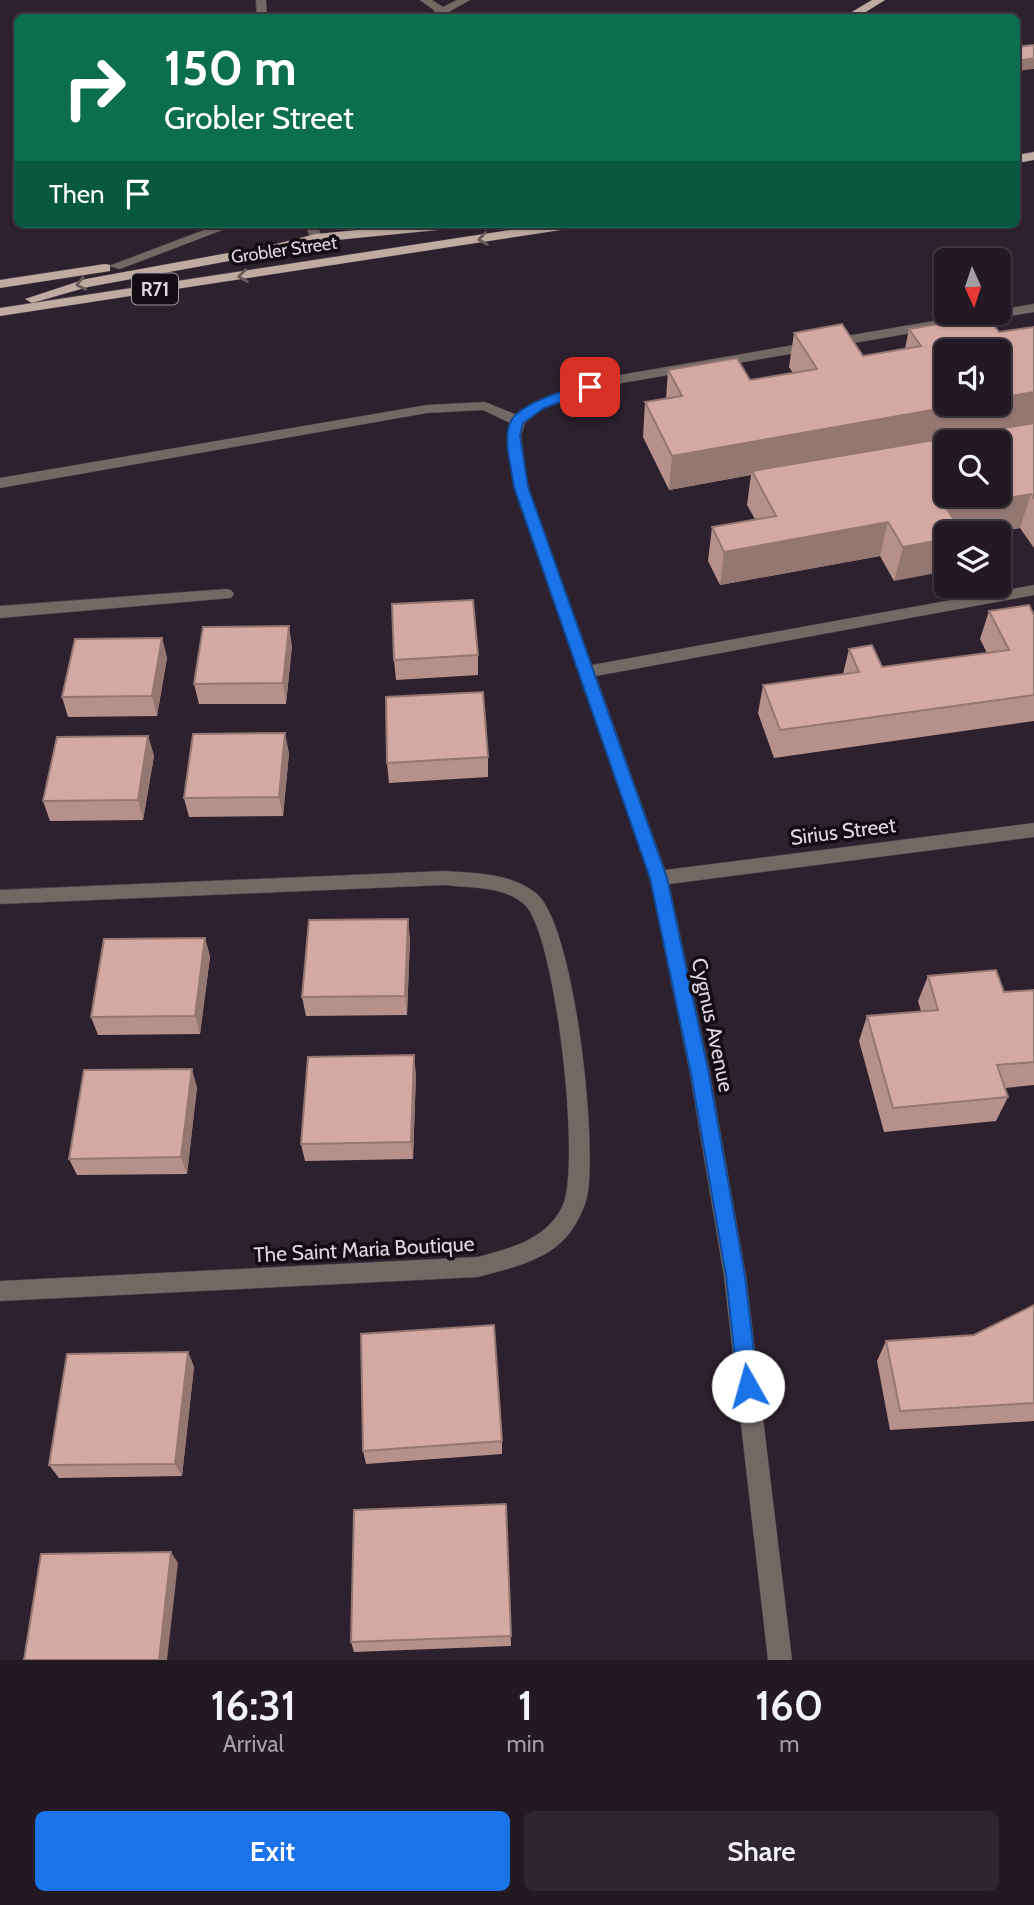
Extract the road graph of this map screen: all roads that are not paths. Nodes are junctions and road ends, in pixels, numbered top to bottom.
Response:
1 (425, 0) edge
2 (465, 0) edge
3 (880, 0) edge
4 (443, 11) junction
5 (437, 14) edge
6 (854, 14) edge
7 (221, 228) edge
8 (313, 228) edge
9 (355, 228) edge
10 (417, 228) edge
11 (548, 228) edge
12 (316, 238) junction
13 (115, 266) junction
14 (0, 284) edge
15 (1034, 308) edge
16 (0, 312) edge
17 (517, 421) junction
18 (0, 483) edge
19 (1034, 590) edge
20 (226, 594) dead end
21 (0, 612) edge
22 (584, 672) junction
23 (1034, 830) edge
24 (659, 878) junction
25 (0, 897) edge
26 (0, 1291) edge
27 (780, 1660) edge

1 - 4 street
2 - 4 street
3 - 6 main road
4 - 5 street
7 - 13 street
8 - 12 street
9 - 12 main road, R71
10 - 12 main road
11 -> 16 main road, Grobler Street / R71
12 - 13 main road, Grobler Street / R71
12 -> 16 main road
13 - 14 main road, Grobler Street / R71
15 - 17 street
17 - 18 street
17 - 22 street, Cygnus Avenue
19 - 22 street
20 - 21 street
22 - 24 street, Cygnus Avenue
23 - 24 street, Sirius Street
24 - 27 street, Cygnus Avenue
25 - 26 street, The Saint Maria Boutique

